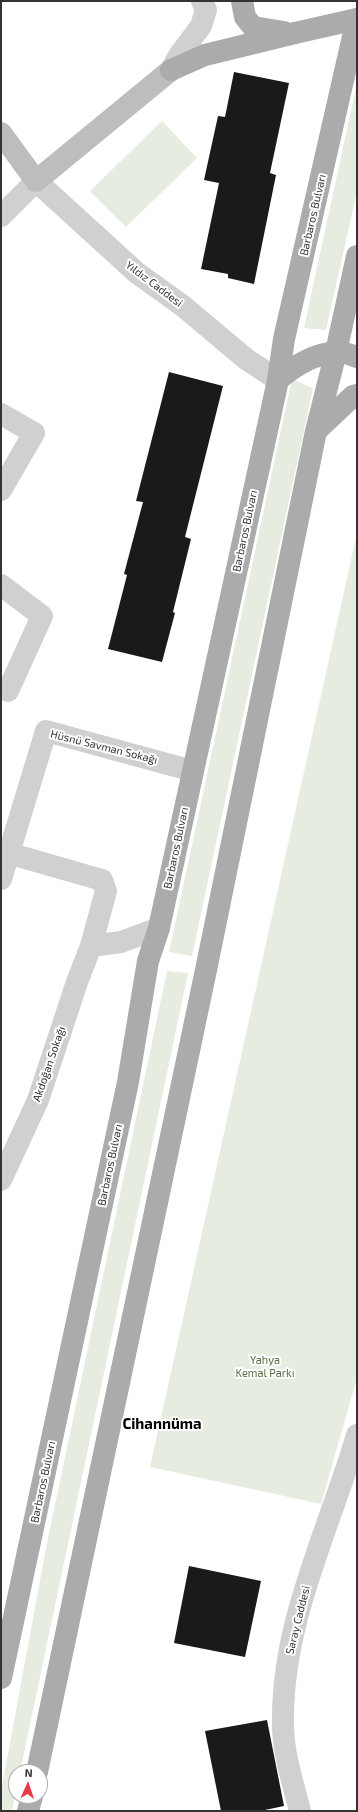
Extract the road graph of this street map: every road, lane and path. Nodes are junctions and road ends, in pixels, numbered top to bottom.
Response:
1 (202, 1) edge
2 (242, 1) edge
3 (357, 19) edge
4 (295, 33) junction
5 (171, 70) junction
6 (1, 133) edge
7 (36, 181) junction
8 (1, 216) edge
9 (357, 256) edge
10 (347, 354) edge
11 (278, 380) junction
12 (357, 395) edge
13 (1, 414) edge
14 (316, 431) junction
15 (1, 490) edge
16 (1, 584) edge
17 (8, 691) dead end
18 (193, 771) junction
19 (5, 852) edge
20 (1, 879) edge
21 (160, 928) junction
22 (91, 946) junction
23 (1, 1180) edge
24 (357, 1435) edge
25 (3, 1654) edge
26 (1, 1678) edge
27 (39, 1764) edge
28 (300, 1811) edge

1 - 5 street
2 - 4 main road
3 - 4 main road, bridge
3 - 11 main road, Barbaros Bulvarı
4 - 5 main road
5 - 7 main road
6 - 7 main road
7 - 8 street
7 - 11 street, Yıldız Caddesi
9 - 10 main road
10 - 11 main road
10 - 14 main road
11 - 18 main road, Barbaros Bulvarı
12 - 14 main road
13 - 15 street
14 - 27 main road
16 - 17 street
18 - 19 street, Hüsnü Savman Sokağı
18 - 21 main road, Barbaros Bulvarı
19 - 20 street, Hüsnü Savman Sokağı
19 - 22 street, Akdoğan Sokağı
21 - 22 street
21 - 25 main road, Barbaros Bulvarı
22 - 23 street, Akdoğan Sokağı
24 - 28 street, Saray Caddesi
25 - 26 main road, Barbaros Bulvarı

